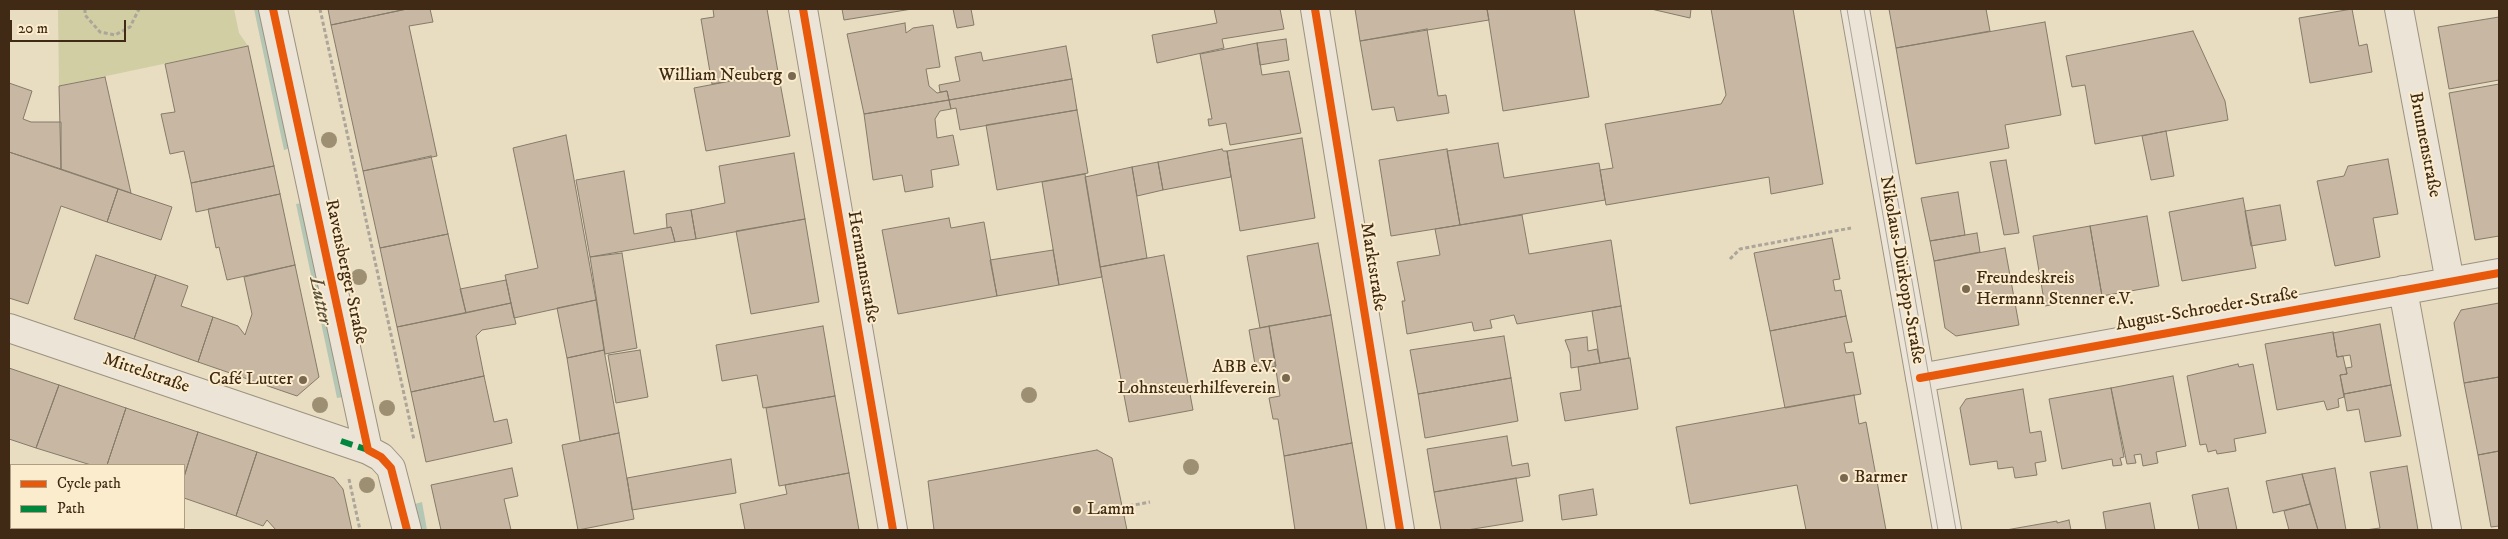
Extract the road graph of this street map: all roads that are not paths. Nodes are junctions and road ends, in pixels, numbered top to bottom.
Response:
1 (273, 9) edge
2 (803, 9) edge
3 (1315, 9) edge
4 (1855, 9) edge
5 (2399, 9) edge
6 (2499, 273) edge
7 (2450, 282) junction
8 (2403, 290) junction
9 (9, 328) edge
10 (1920, 378) junction
11 (368, 450) junction
12 (407, 530) edge
13 (893, 530) edge
14 (1400, 530) edge
15 (1947, 530) edge
16 (2447, 530) edge

1 - 11 street, Ravensberger Straße
2 - 13 street, Hermannstraße
3 - 14 street, Marktstraße
4 - 10 street, Nikolaus-Dürkopp-Straße
5 - 7 street, Brunnenstraße
6 - 7 street, August-Schroeder-Straße
7 - 8 street, August-Schroeder-Straße
8 - 10 street, August-Schroeder-Straße
8 - 16 street
9 - 11 street, Mittelstraße
10 - 15 street, Nikolaus-Dürkopp-Straße
11 - 12 street

